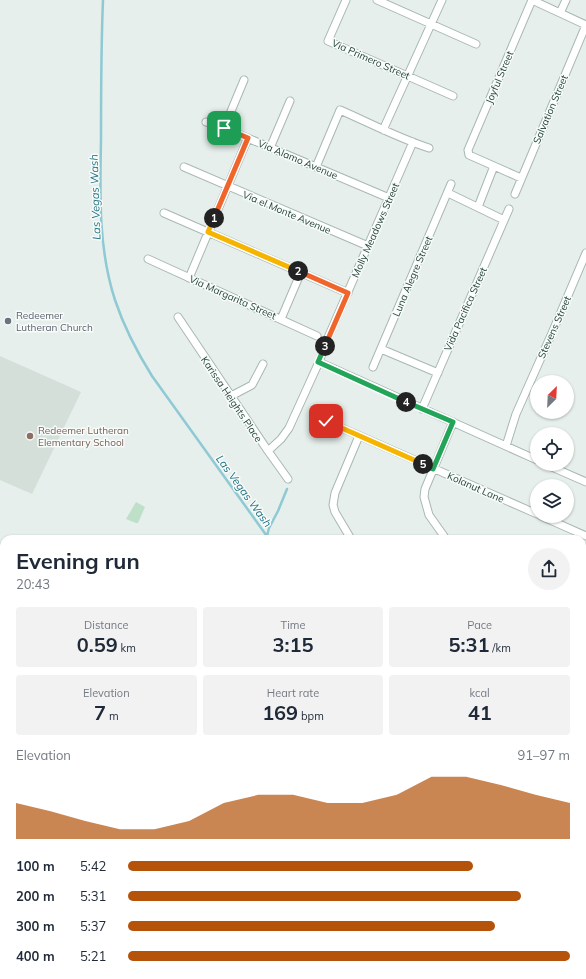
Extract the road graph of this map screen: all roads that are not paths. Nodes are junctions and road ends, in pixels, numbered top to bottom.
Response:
1 (346, 0) edge
2 (377, 0) edge
3 (442, 0) edge
4 (532, 0) edge
5 (566, 0) edge
6 (560, 13) junction
7 (431, 24) junction
8 (586, 25) edge
9 (476, 44) dead end
10 (408, 76) junction
11 (244, 80) dead end
12 (453, 96) dead end
13 (290, 101) dead end
14 (206, 122) dead end
15 (224, 128) junction
16 (383, 130) junction
17 (248, 138) junction
18 (413, 142) junction
19 (270, 148) junction
20 (429, 148) dead end
21 (494, 166) junction
22 (184, 167) dead end
23 (316, 167) junction
24 (522, 178) junction
25 (451, 184) dead end
26 (227, 187) junction
27 (448, 193) junction
28 (515, 194) dead end
29 (389, 198) junction
30 (478, 207) junction
31 (509, 209) dead end
32 (164, 213) dead end
33 (504, 220) junction
34 (208, 232) junction
35 (368, 246) junction
36 (586, 253) edge
37 (148, 259) dead end
38 (301, 272) junction
39 (189, 278) junction
40 (348, 293) junction
41 (178, 317) dead end
42 (281, 319) junction
43 (318, 336) dead end
44 (381, 349) junction
45 (318, 362) junction
46 (262, 364) dead end
47 (373, 367) dead end
48 (438, 373) junction
49 (231, 396) junction
50 (422, 409) junction
51 (326, 421) dead end
52 (453, 422) junction
53 (359, 436) junction
54 (506, 446) junction
55 (268, 451) junction
56 (530, 457) edge
57 (433, 469) junction
58 (561, 471) edge
59 (288, 479) dead end
60 (586, 482) edge
61 (530, 511) edge
62 (557, 523) edge
63 (349, 535) edge
64 (443, 535) edge
65 (584, 535) edge

1 - 10 street, Via Primero Street
2 - 7 street
3 - 7 street
4 - 6 street
4 - 21 street, Joyful Street
5 - 6 street
6 - 8 street
7 - 9 street
7 - 10 street
8 - 24 street, Salvation Street
10 - 12 street, Via Primero Street
10 - 16 street
11 - 15 street
13 - 19 street
14 - 15 street, Via Alamo Avenue
15 - 17 street, Via Alamo Avenue
16 - 18 street
16 - 23 street
17 - 19 street, Via Alamo Avenue
17 - 26 street
18 - 20 street
18 - 29 street, Molly Meadows Street
19 - 23 street, Via Alamo Avenue
21 - 24 street
21 - 30 street
22 - 26 street, Via el Monte Avenue
23 - 29 street, Via Alamo Avenue
24 - 28 street, Salvation Street
25 - 27 street, Luna Alegre Street
26 - 34 street
26 - 35 street, Via el Monte Avenue
27 - 30 street
27 - 44 street, Luna Alegre Street
29 - 35 street, Molly Meadows Street
30 - 33 street
31 - 33 street, Vida Pacifica Street
32 - 34 street
33 - 48 street, Vida Pacifica Street
34 - 38 street
34 - 39 street
35 - 40 street, Molly Meadows Street
36 - 54 street, Stevens Street
37 - 39 street, Via Margarita Street
38 - 40 street
38 - 42 street
39 - 42 street, Via Margarita Street
40 - 45 street, Molly Meadows Street
41 - 49 street, Karissa Heights Place
42 - 43 street, Via Margarita Street
44 - 47 street, Luna Alegre Street
44 - 48 street
45 - 50 street
45 - 55 street, Molly Meadows Street
46 - 49 street
48 - 50 street, Vida Pacifica Street
49 - 55 street, Karissa Heights Place
50 - 52 street
51 - 53 street, Kolanut Lane
52 - 54 street
52 - 57 street
53 - 57 street, Kolanut Lane
53 - 63 street
54 - 56 street
55 - 59 street, Karissa Heights Place
57 - 61 street, Kolanut Lane
57 - 64 street
58 - 60 street
62 - 65 street

